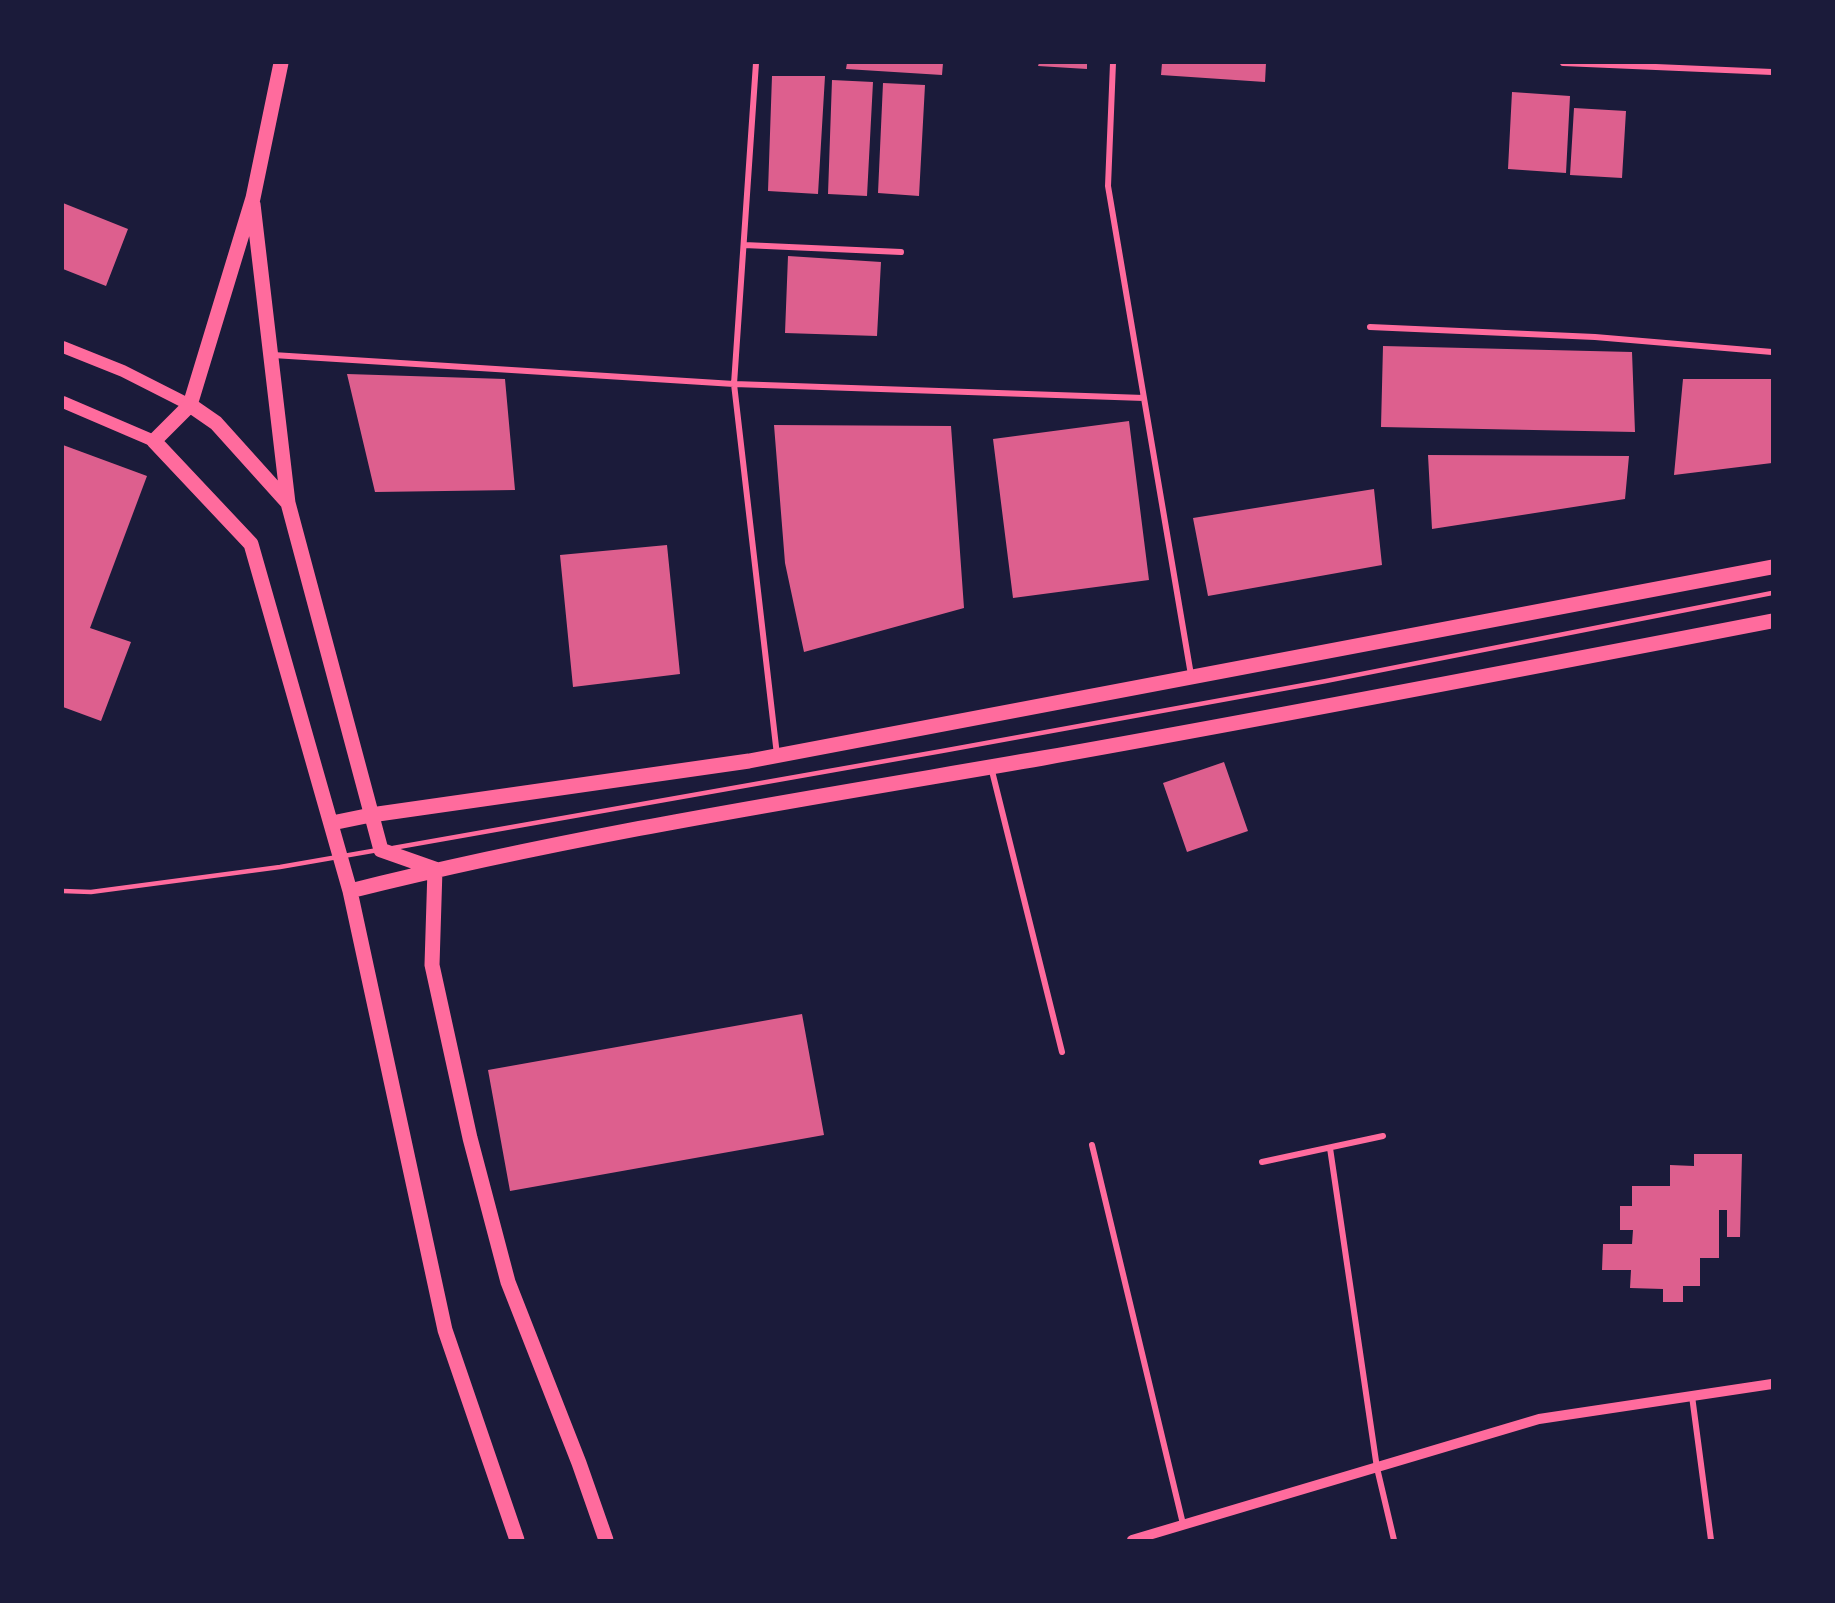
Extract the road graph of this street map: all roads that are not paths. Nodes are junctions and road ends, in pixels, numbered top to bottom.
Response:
1 (281, 63) edge
2 (756, 63) edge
3 (1113, 63) edge
4 (1563, 63) edge
5 (1772, 72) edge
6 (253, 198) junction
7 (744, 245) junction
8 (901, 252) dead end
9 (1370, 327) dead end
10 (63, 347) edge
11 (1772, 352) edge
12 (271, 355) junction
13 (734, 384) junction
14 (1144, 398) junction
15 (63, 402) edge
16 (190, 405) junction
17 (154, 441) junction
18 (288, 503) junction
19 (1772, 567) edge
20 (1772, 593) edge
21 (1772, 621) edge
22 (1192, 676) junction
23 (777, 756) junction
24 (991, 767) junction
25 (371, 815) junction
26 (332, 823) junction
27 (381, 850) junction
28 (341, 857) junction
29 (435, 869) junction
30 (63, 891) edge
31 (350, 891) junction
32 (1062, 1052) dead end
33 (1383, 1136) dead end
34 (1092, 1145) dead end
35 (1330, 1148) junction
36 (1262, 1162) dead end
37 (1772, 1384) edge
38 (1692, 1396) junction
39 (1377, 1468) junction
40 (1183, 1524) junction
41 (517, 1540) edge
42 (606, 1540) edge
43 (1132, 1540) edge
44 (1394, 1540) edge
45 (1711, 1540) edge

1 - 6 main road
2 - 7 street
3 - 14 street
4 - 5 street
6 - 12 main road
6 - 16 main road
7 - 8 street
7 - 13 street
9 - 11 street
10 - 16 main road
12 - 13 street
12 - 18 main road
13 - 14 street
13 - 23 street
14 - 22 street
15 - 17 main road
16 - 17 main road
16 - 18 main road
17 - 26 main road
18 - 25 main road
19 - 22 main road
20 - 27 lane
21 - 24 main road
22 - 23 main road
23 - 25 main road
24 - 29 main road
24 - 32 street
25 - 26 main road
25 - 27 main road
26 - 28 main road
27 - 28 lane
27 - 29 main road
28 - 30 lane
28 - 31 main road
29 - 31 main road
29 - 42 main road
31 - 41 main road
33 - 35 street
34 - 40 street
35 - 36 street
35 - 39 street
37 - 38 street
38 - 39 street
38 - 45 street
39 - 40 street
39 - 44 street
40 - 43 street

